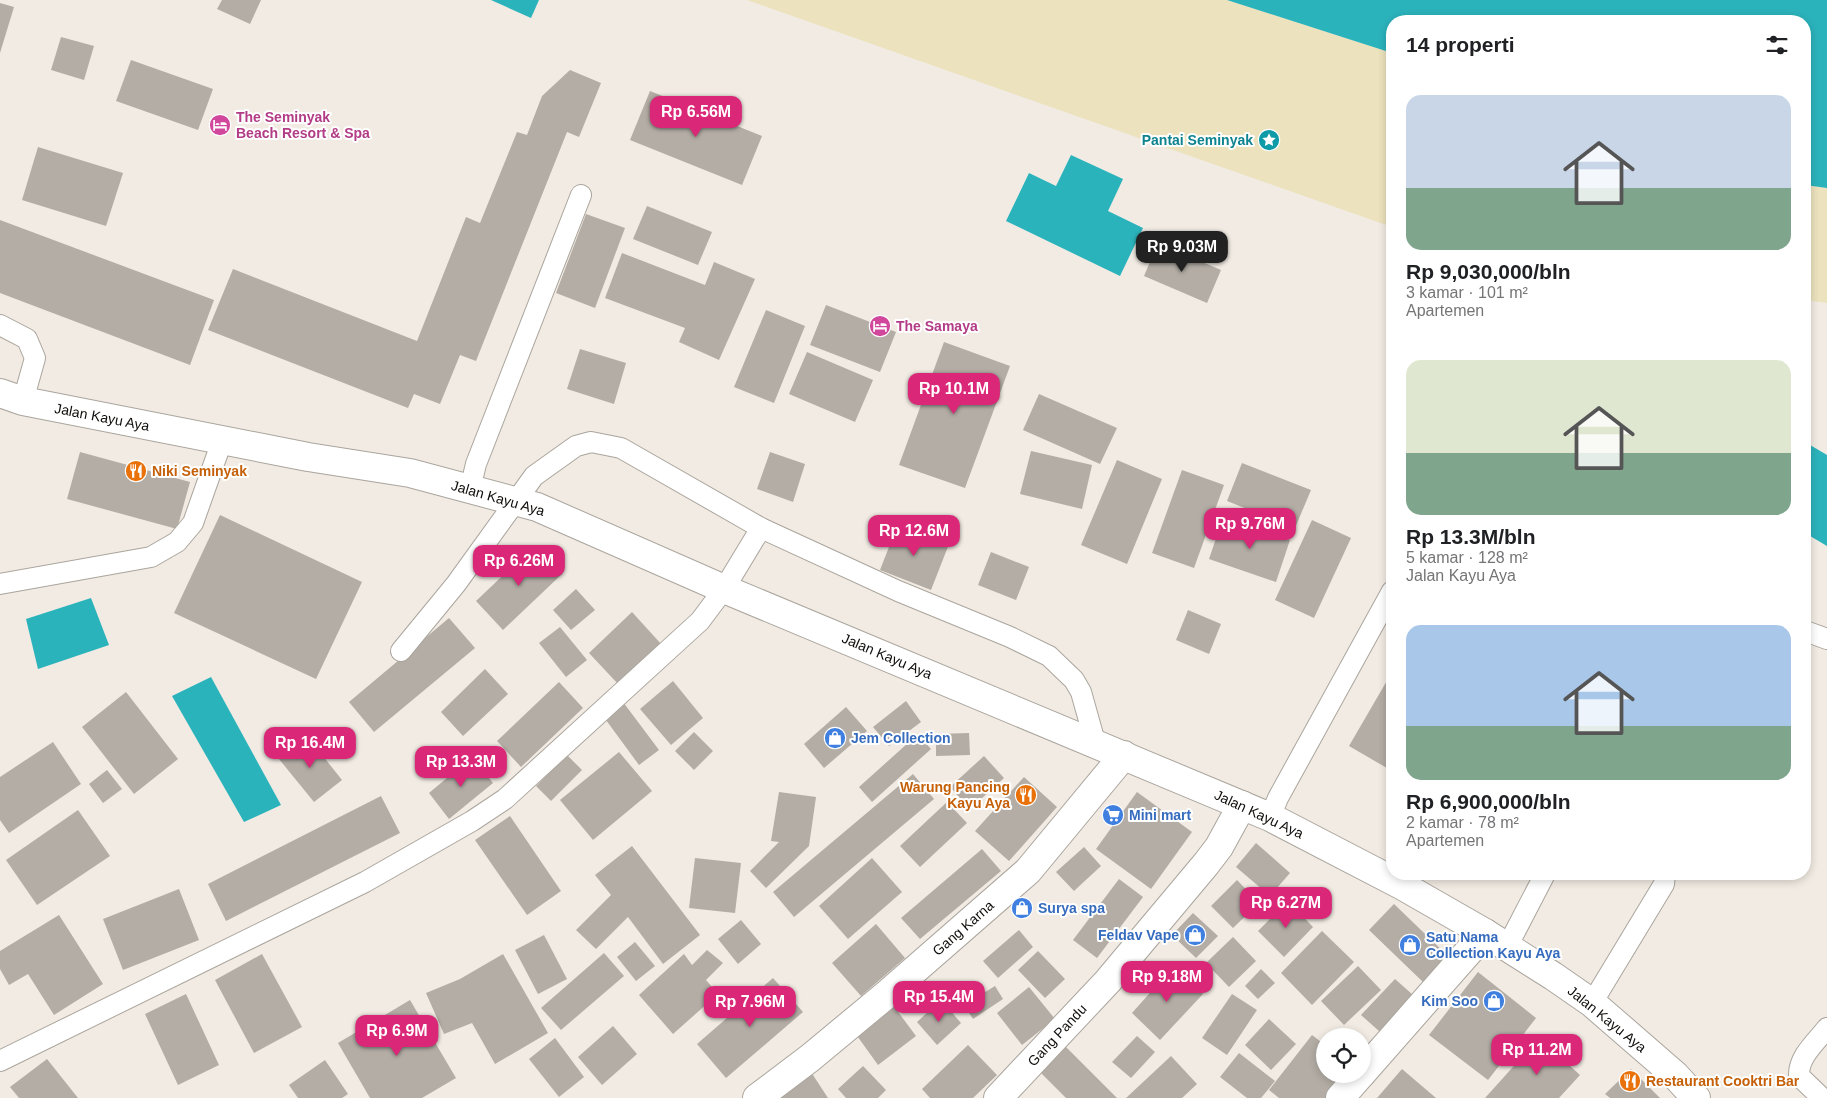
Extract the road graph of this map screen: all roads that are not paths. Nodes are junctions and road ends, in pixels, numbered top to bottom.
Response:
1 (581, 196) dead end
2 (0, 325) edge
3 (11, 397) edge
4 (222, 441) junction
5 (470, 489) junction
6 (515, 501) junction
7 (761, 528) junction
8 (0, 584) edge
9 (724, 589) junction
10 (1386, 602) edge
11 (1811, 633) edge
12 (1827, 639) edge
13 (401, 650) dead end
14 (1094, 742) junction
15 (1124, 755) junction
16 (1242, 805) junction
17 (1270, 817) junction
18 (1386, 877) edge
19 (1391, 880) edge
20 (1541, 880) edge
21 (1664, 880) edge
22 (1496, 940) junction
23 (1592, 1003) junction
24 (1827, 1028) edge
25 (0, 1061) edge
26 (1371, 1064) edge
27 (1353, 1083) edge
28 (757, 1098) edge
29 (998, 1098) edge
30 (1340, 1098) edge
31 (1696, 1098) edge
32 (1822, 1098) edge

1 - 5 lane
2 - 3 lane
3 - 4 main road, Jalan Kayu Aya
4 - 5 main road, Jalan Kayu Aya
4 - 8 lane
5 - 6 main road, Jalan Kayu Aya
6 - 7 lane
6 - 9 main road, Jalan Kayu Aya
6 - 13 lane
7 - 9 lane
7 - 14 lane
9 - 14 main road, Jalan Kayu Aya
9 - 25 lane
10 - 17 lane
11 - 12 lane
14 - 15 main road, Jalan Kayu Aya
15 - 16 main road, Jalan Kayu Aya
15 - 28 main road, Gang Karna
16 - 17 main road, Jalan Kayu Aya
16 - 29 main road, Gang Pandu
17 - 18 main road, Jalan Kayu Aya
19 - 22 main road, Jalan Kayu Aya
20 - 22 lane
21 - 23 lane
22 - 23 main road, Jalan Kayu Aya
22 - 26 main road
23 - 31 main road, Jalan Kayu Aya
24 - 32 lane
27 - 30 main road

